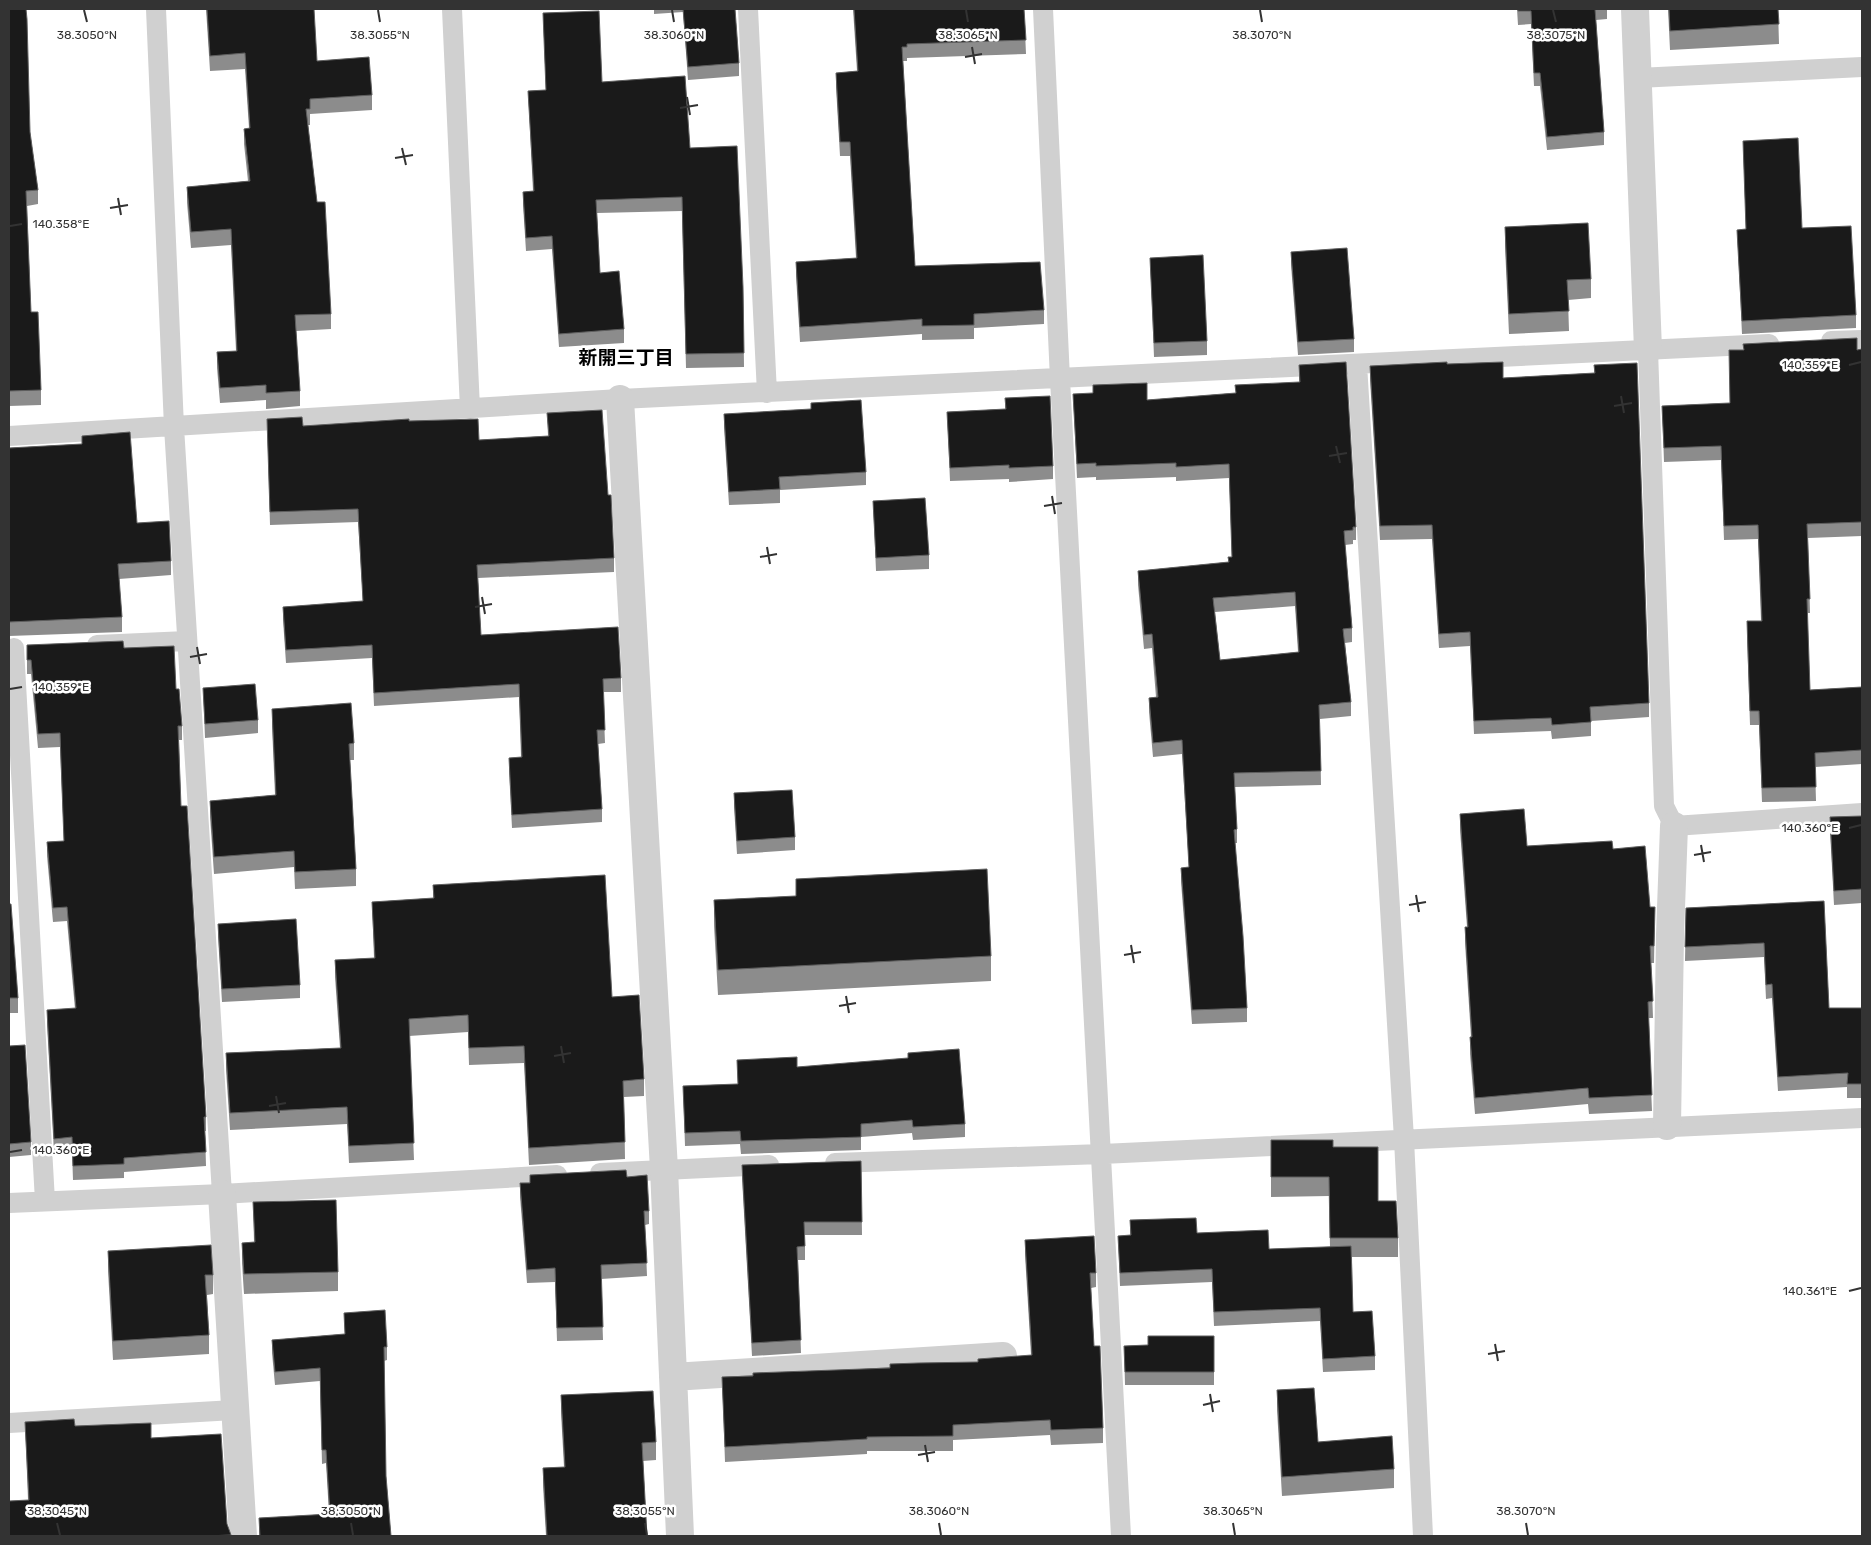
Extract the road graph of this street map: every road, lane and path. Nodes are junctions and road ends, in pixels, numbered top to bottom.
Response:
1 (156, 9) edge
2 (452, 9) edge
3 (748, 9) edge
4 (1043, 9) edge
5 (1635, 9) edge
6 (1862, 67) edge
7 (1638, 78) junction
8 (1862, 340) edge
9 (1814, 342) edge
10 (1784, 343) edge
11 (1648, 350) junction
12 (1357, 364) junction
13 (1060, 379) junction
14 (767, 393) junction
15 (620, 399) junction
16 (470, 409) junction
17 (174, 426) junction
18 (9, 436) edge
19 (187, 641) junction
20 (81, 645) edge
21 (18, 648) edge
22 (1862, 813) edge
23 (1674, 826) junction
24 (1862, 1118) edge
25 (1667, 1126) junction
26 (1404, 1139) junction
27 (1102, 1154) junction
28 (814, 1164) edge
29 (784, 1165) edge
30 (664, 1169) junction
31 (222, 1194) junction
32 (45, 1201) junction
33 (9, 1203) edge
34 (1003, 1356) edge
35 (673, 1378) junction
36 (234, 1410) junction
37 (9, 1423) edge
38 (243, 1536) edge
39 (680, 1536) edge
40 (1121, 1536) edge
41 (1423, 1536) edge

1 - 17 lane
2 - 16 lane
3 - 14 lane
4 - 13 lane
5 - 7 street
6 - 7 lane
7 - 11 street
8 - 9 lane
10 - 11 lane
11 - 12 lane
11 - 23 lane
12 - 13 lane
12 - 26 lane
13 - 14 lane
13 - 27 lane
14 - 15 lane
15 - 16 lane
15 - 30 street
16 - 17 lane
17 - 18 lane
17 - 19 lane
19 - 20 lane
19 - 31 lane
21 - 32 lane
22 - 23 lane
23 - 25 street
24 - 25 lane
25 - 26 lane
26 - 27 lane
26 - 41 lane
27 - 28 lane
27 - 40 lane
29 - 30 lane
30 - 31 lane
30 - 35 street
31 - 32 lane
31 - 36 street
32 - 33 lane
34 - 35 street
35 - 39 street
36 - 37 lane
36 - 38 street

